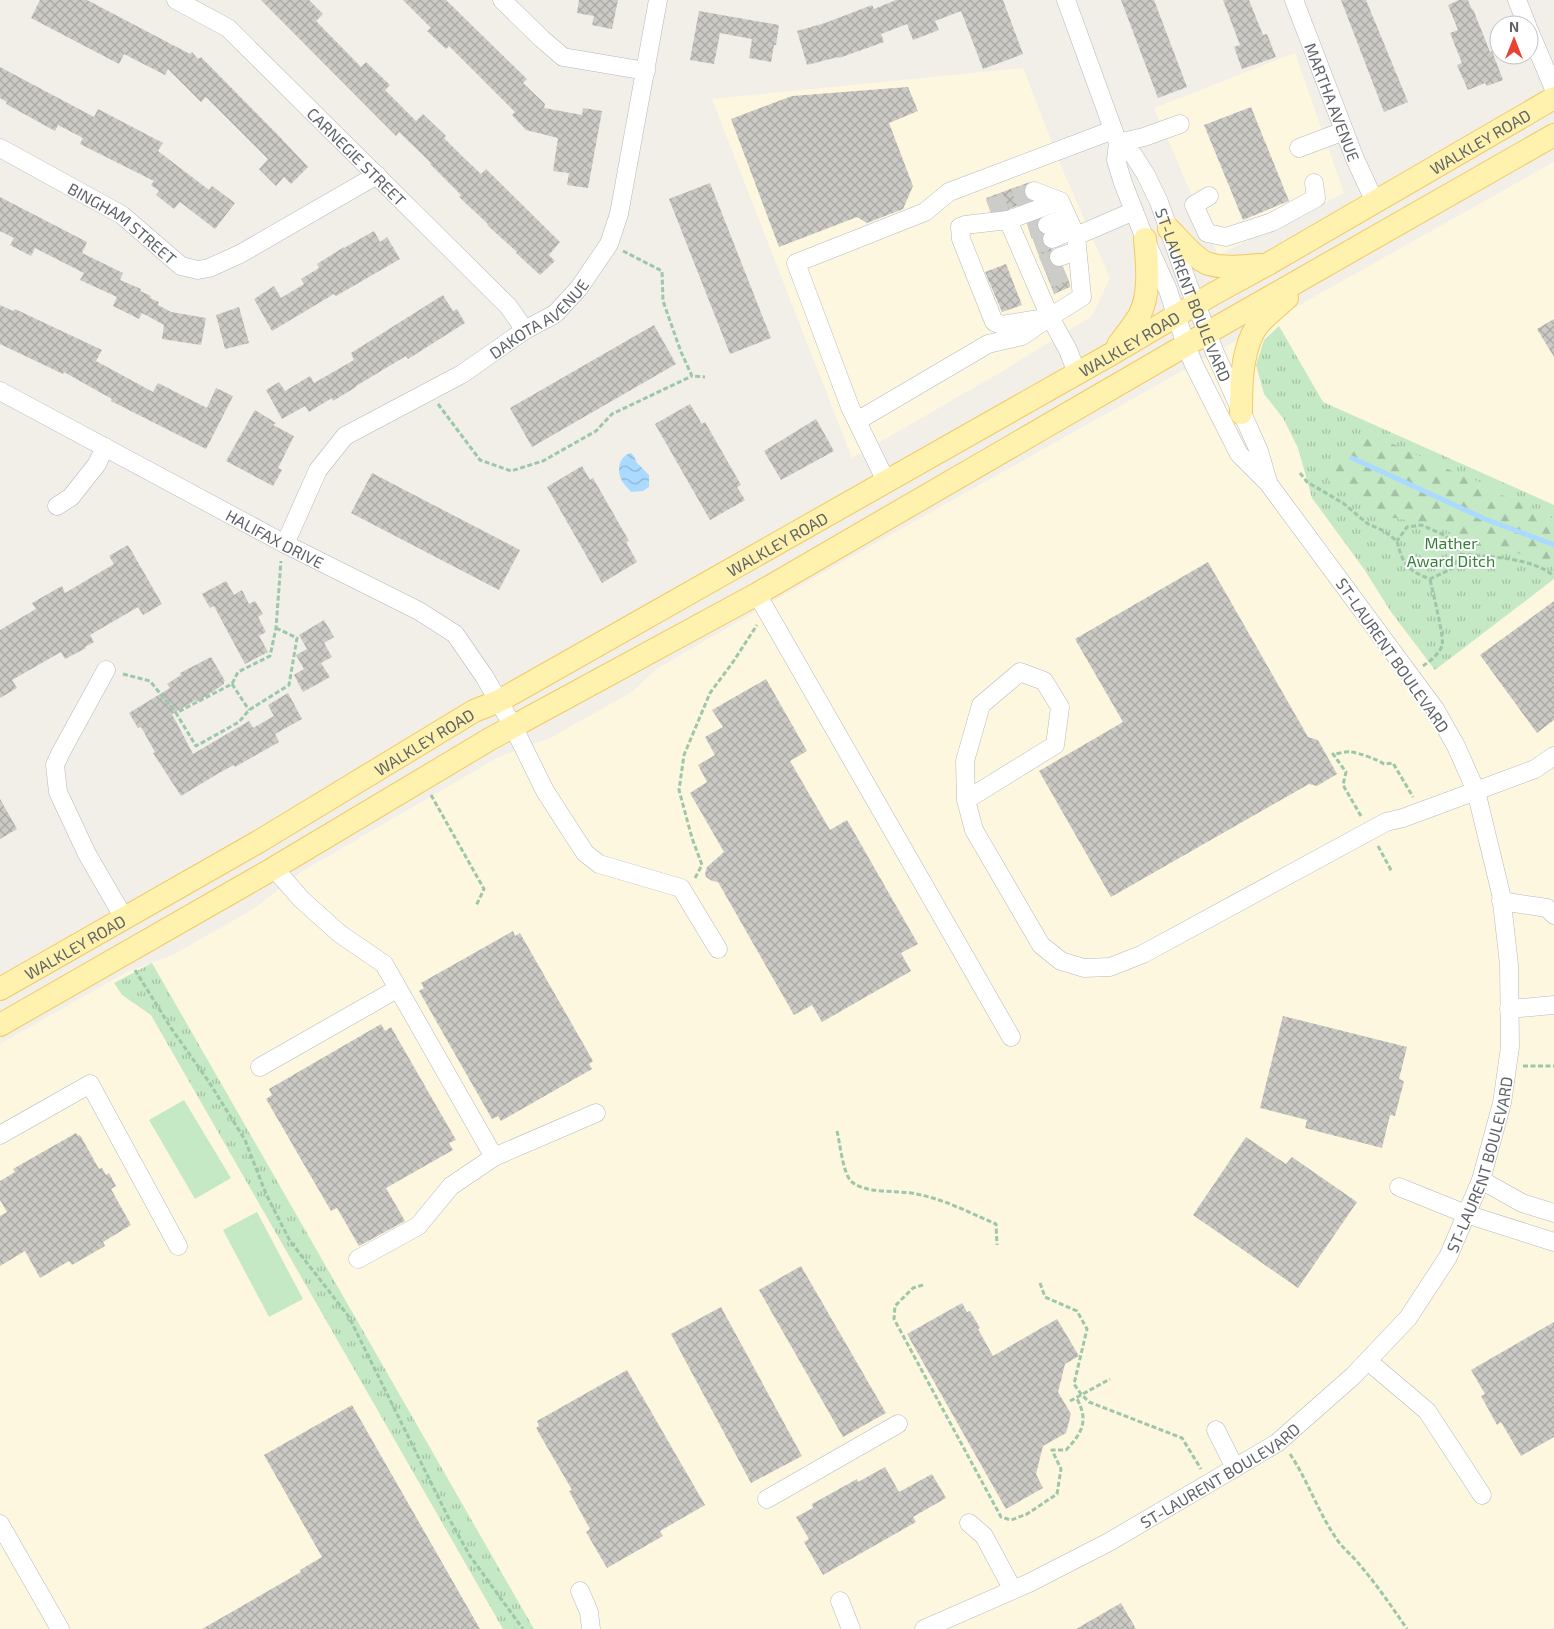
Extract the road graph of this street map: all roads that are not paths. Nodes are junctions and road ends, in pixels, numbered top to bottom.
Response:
1 (176, 0) edge
2 (502, 0) edge
3 (658, 0) edge
4 (1066, 0) edge
5 (1294, 0) edge
6 (1517, 0) edge
7 (1523, 15) edge
8 (1539, 54) edge
9 (646, 71) junction
10 (1554, 89) edge
11 (1554, 98) edge
12 (1180, 124) dead end
13 (1344, 131) junction
14 (1554, 135) edge
15 (1116, 136) junction
16 (0, 148) edge
17 (1300, 148) dead end
18 (377, 175) junction
19 (1314, 183) dead end
20 (1034, 191) tunnel mouth
21 (1209, 196) dead end
22 (1060, 201) junction
23 (1375, 202) junction
24 (989, 208) tunnel mouth
25 (1134, 211) junction
26 (965, 225) junction
27 (1169, 229) junction
28 (1049, 232) dead end
29 (1022, 236) junction
30 (1145, 239) junction
31 (1071, 247) junction
32 (1268, 264) junction
33 (1317, 270) junction
34 (1186, 309) junction
35 (1050, 317) junction
36 (525, 330) junction
37 (1208, 332) junction
38 (1186, 345) junction
39 (1113, 352) junction
40 (1077, 373) junction
41 (0, 391) edge
42 (1241, 413) junction
43 (857, 421) junction
44 (106, 447) junction
45 (890, 478) junction
46 (1268, 483) junction
47 (914, 505) junction
48 (57, 506) dead end
49 (286, 544) junction
50 (757, 594) junction
51 (106, 670) road end
52 (499, 701) junction
53 (513, 726) junction
54 (1554, 756) edge
55 (1476, 790) junction
56 (966, 800) junction
57 (258, 842) junction
58 (274, 868) junction
59 (1501, 901) junction
60 (1552, 908) edge
61 (124, 918) junction
62 (134, 949) junction
63 (718, 949) dead end
64 (0, 989) edge
65 (397, 989) junction
66 (1554, 1005) edge
67 (1509, 1009) junction
68 (0, 1025) edge
69 (1011, 1037) dead end
70 (260, 1067) dead end
71 (596, 1113) dead end
72 (0, 1134) edge
73 (494, 1158) junction
74 (1482, 1180) junction
75 (1398, 1187) dead end
76 (1554, 1213) edge
77 (1466, 1214) junction
78 (1554, 1242) edge
79 (178, 1246) dead end
80 (358, 1259) dead end
81 (1368, 1361) junction
82 (898, 1424) dead end
83 (1216, 1430) dead end
84 (1235, 1468) junction
85 (1482, 1495) dead end
86 (767, 1500) dead end
87 (969, 1523) dead end
88 (0, 1524) edge
89 (1013, 1590) junction
90 (580, 1591) dead end
91 (840, 1601) dead end
92 (60, 1629) edge
93 (591, 1629) edge
94 (851, 1629) edge
95 (924, 1629) edge

1 - 18 street, CARNEGIE STREET
2 - 9 street
3 - 9 street, DAKOTA AVENUE
4 - 15 street, ST-LAURENT BOULEVARD
5 - 13 street, MARTHA AVENUE
6 - 7 street
8 - 10 street
9 - 36 street, DAKOTA AVENUE
11 - 23 main road, WALKLEY ROAD
12 - 15 street
13 - 17 street
13 - 23 street, MARTHA AVENUE
14 - 33 main road, WALKLEY ROAD
15 - 25 street, ST-LAURENT BOULEVARD
15 - 27 street, ST-LAURENT BOULEVARD
15 - 43 street
16 - 18 street, BINGHAM STREET
18 - 36 street, CARNEGIE STREET
19 - 21 street
20 - 22 street
22 - 29 street
22 - 31 street
23 - 32 main road, WALKLEY ROAD
24 - 26 street
25 - 30 street, ST-LAURENT BOULEVARD
25 - 31 street
26 - 29 street
26 - 35 street
27 - 32 main road
27 - 34 street, ST-LAURENT BOULEVARD
28 - 31 street
29 - 35 street
30 - 34 street, ST-LAURENT BOULEVARD
30 - 39 main road
31 - 35 street
32 - 34 main road, WALKLEY ROAD
33 - 37 main road, WALKLEY ROAD
33 - 42 main road
34 - 37 street, ST-LAURENT BOULEVARD
34 - 38 street, ST-LAURENT BOULEVARD
34 - 39 main road, WALKLEY ROAD
35 - 40 street
35 - 43 street
36 - 49 street, DAKOTA AVENUE
37 - 38 main road, WALKLEY ROAD
37 - 42 street, ST-LAURENT BOULEVARD
38 - 46 street, ST-LAURENT BOULEVARD
38 - 47 main road, WALKLEY ROAD
39 - 40 main road, WALKLEY ROAD
40 - 45 main road, WALKLEY ROAD
41 - 44 street, HALIFAX DRIVE
42 - 46 street, ST-LAURENT BOULEVARD
43 - 45 street
44 - 48 street
44 - 49 street, HALIFAX DRIVE
45 - 47 main road
45 - 52 main road, WALKLEY ROAD
46 - 55 street, ST-LAURENT BOULEVARD
47 - 50 main road, WALKLEY ROAD
49 - 52 street, HALIFAX DRIVE
50 - 53 main road, WALKLEY ROAD
50 - 69 street
51 - 61 street
52 - 53 street, HALIFAX DRIVE
52 - 57 main road, WALKLEY ROAD
53 - 58 main road, WALKLEY ROAD
53 - 63 street, HALIFAX DRIVE
54 - 55 street
55 - 56 street
55 - 59 street, ST-LAURENT BOULEVARD
56 - 56 street
57 - 58 main road
57 - 61 main road, WALKLEY ROAD
58 - 62 main road, WALKLEY ROAD
58 - 65 street
59 - 60 street
59 - 67 street, ST-LAURENT BOULEVARD
61 - 62 main road
61 - 64 main road, WALKLEY ROAD
62 - 68 main road, WALKLEY ROAD
65 - 70 street
65 - 73 street
66 - 67 street
67 - 74 street, ST-LAURENT BOULEVARD
71 - 73 street
72 - 79 street
73 - 80 street
74 - 76 street
74 - 77 street, ST-LAURENT BOULEVARD
75 - 77 street
77 - 78 street
77 - 81 street, ST-LAURENT BOULEVARD
81 - 84 street, ST-LAURENT BOULEVARD
81 - 85 street
82 - 86 street
83 - 84 street
84 - 89 street, ST-LAURENT BOULEVARD
87 - 89 street
88 - 92 street
89 - 95 street, ST-LAURENT BOULEVARD
90 - 93 street
91 - 94 street

